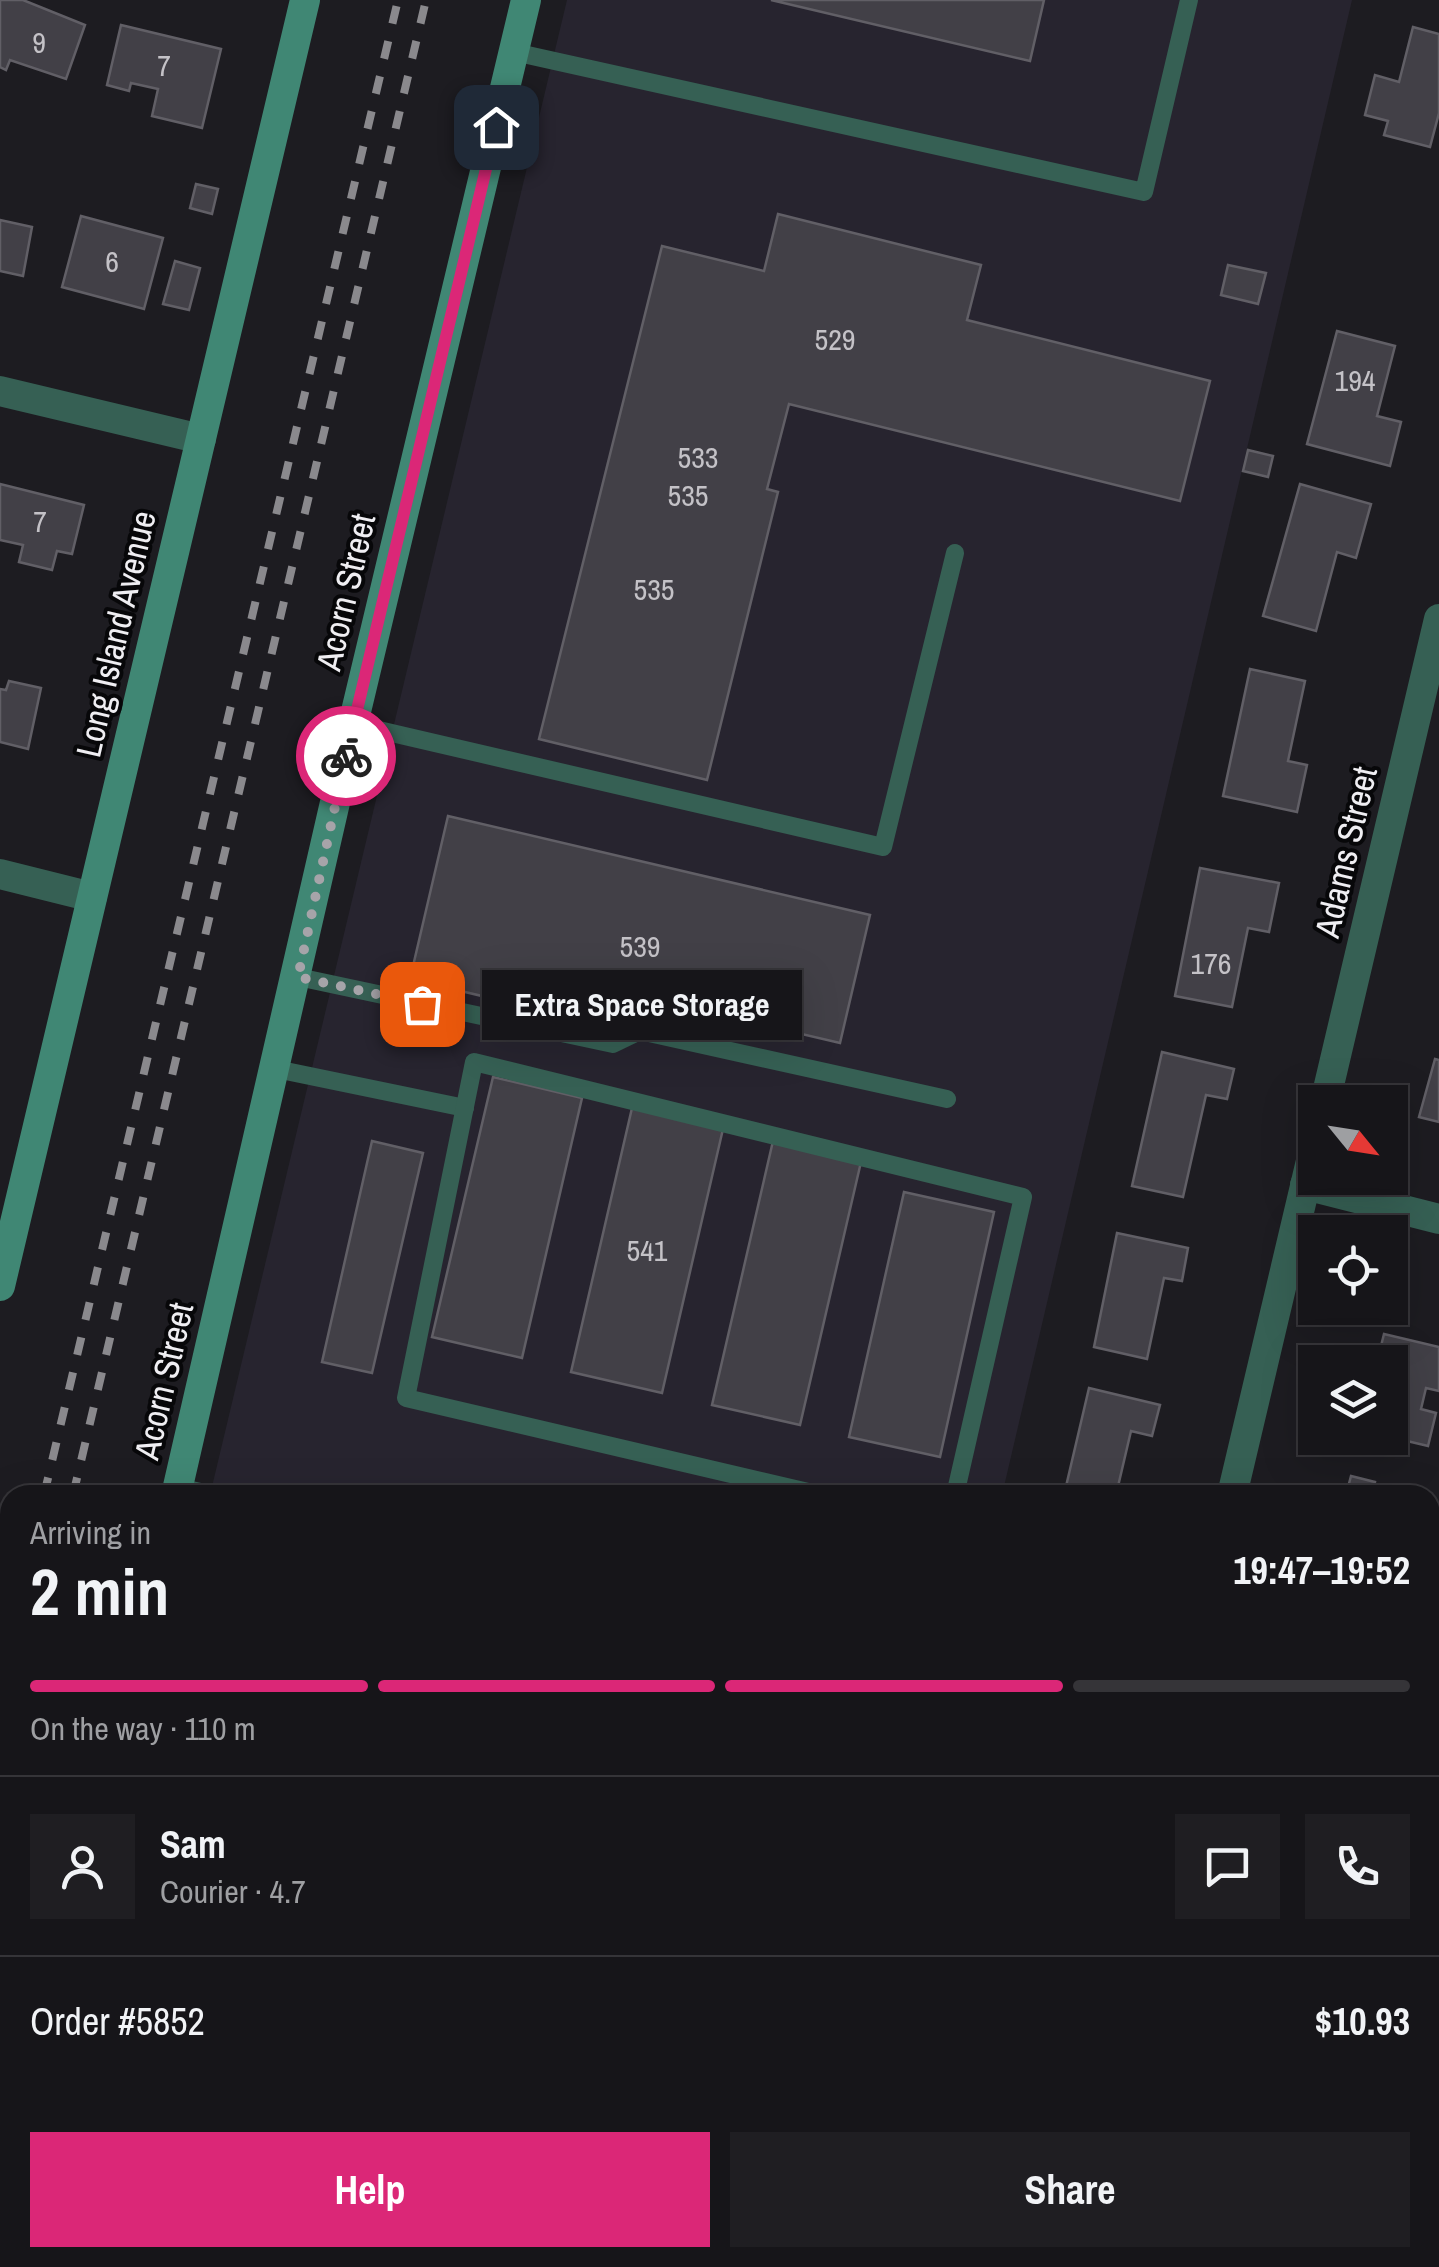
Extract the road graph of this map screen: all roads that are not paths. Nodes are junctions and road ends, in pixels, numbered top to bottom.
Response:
1 (305, 0) edge
2 (526, 0) edge
3 (1189, 0) edge
4 (514, 52) junction
5 (0, 391) edge
6 (201, 439) junction
7 (955, 552) dead end
8 (1439, 619) edge
9 (353, 724) junction
10 (1426, 736) edge
11 (0, 874) edge
12 (92, 897) junction
13 (298, 977) junction
14 (276, 1069) junction
15 (1330, 1085) edge
16 (948, 1100) dead end
17 (465, 1108) junction
18 (1303, 1195) edge
19 (1344, 1195) edge
20 (1439, 1219) edge
21 (0, 1286) edge
22 (178, 1485) edge
23 (778, 1485) edge
24 (957, 1485) edge
25 (1234, 1485) edge

1 - 6 street, Long Island Avenue
2 - 4 street, Acorn Street
3 - 4 lane
4 - 9 street, Acorn Street
5 - 6 street
6 - 12 street, Long Island Avenue
7 - 9 lane
8 - 10 street, Adams Street
9 - 13 street, Acorn Street
10 - 15 street, Adams Street
11 - 12 street
12 - 21 street, Long Island Avenue
13 - 14 street, Acorn Street
13 - 16 lane
14 - 17 lane
14 - 22 street, Acorn Street
17 - 23 lane
17 - 24 lane
18 - 25 street
19 - 20 street

